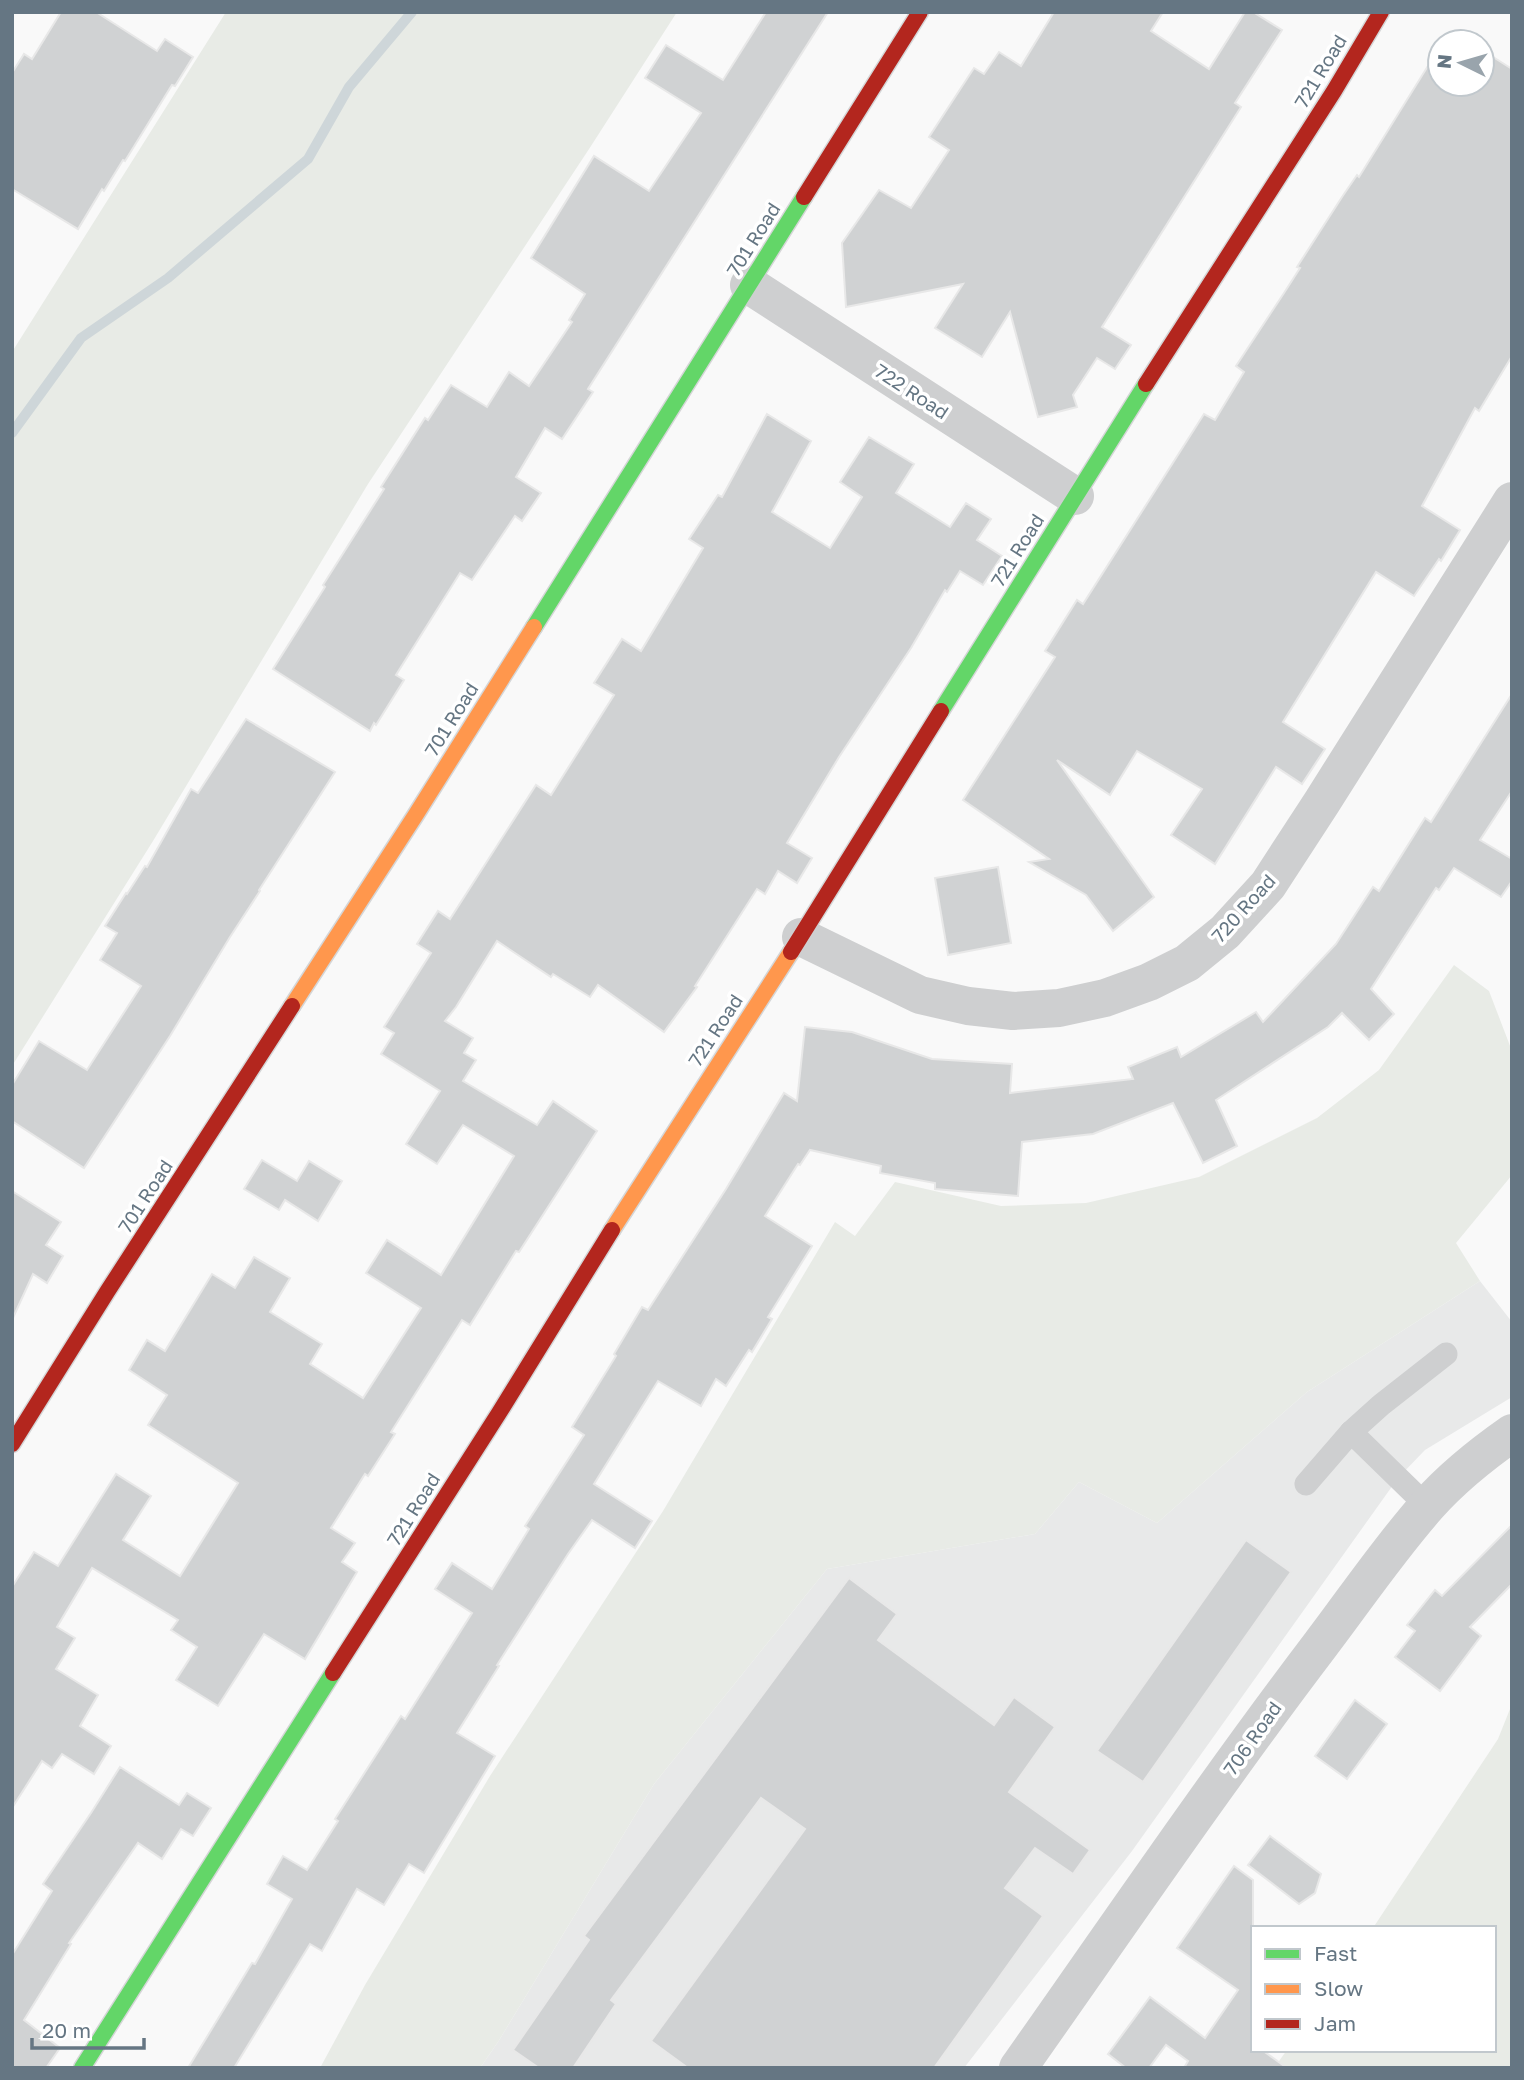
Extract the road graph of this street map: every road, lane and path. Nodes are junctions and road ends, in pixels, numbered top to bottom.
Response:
1 (920, 12) edge
2 (1381, 12) edge
3 (749, 285) junction
4 (1075, 496) junction
5 (1512, 500) edge
6 (801, 937) junction
7 (1446, 1354) dead end
8 (17, 1428) edge
9 (1351, 1432) junction
10 (1512, 1433) edge
11 (1306, 1484) dead end
12 (1427, 1506) junction
13 (82, 2068) edge
14 (1018, 2068) edge

1 - 3 street, 701 Road
2 - 4 street, 721 Road
3 - 4 street, 722 Road
3 - 8 street, 701 Road
4 - 6 street, 721 Road
5 - 6 street, 720 Road
6 - 13 street, 721 Road
7 - 9 lane
9 - 11 lane
9 - 12 lane
10 - 12 street, 706 Road
12 - 14 street, 706 Road

